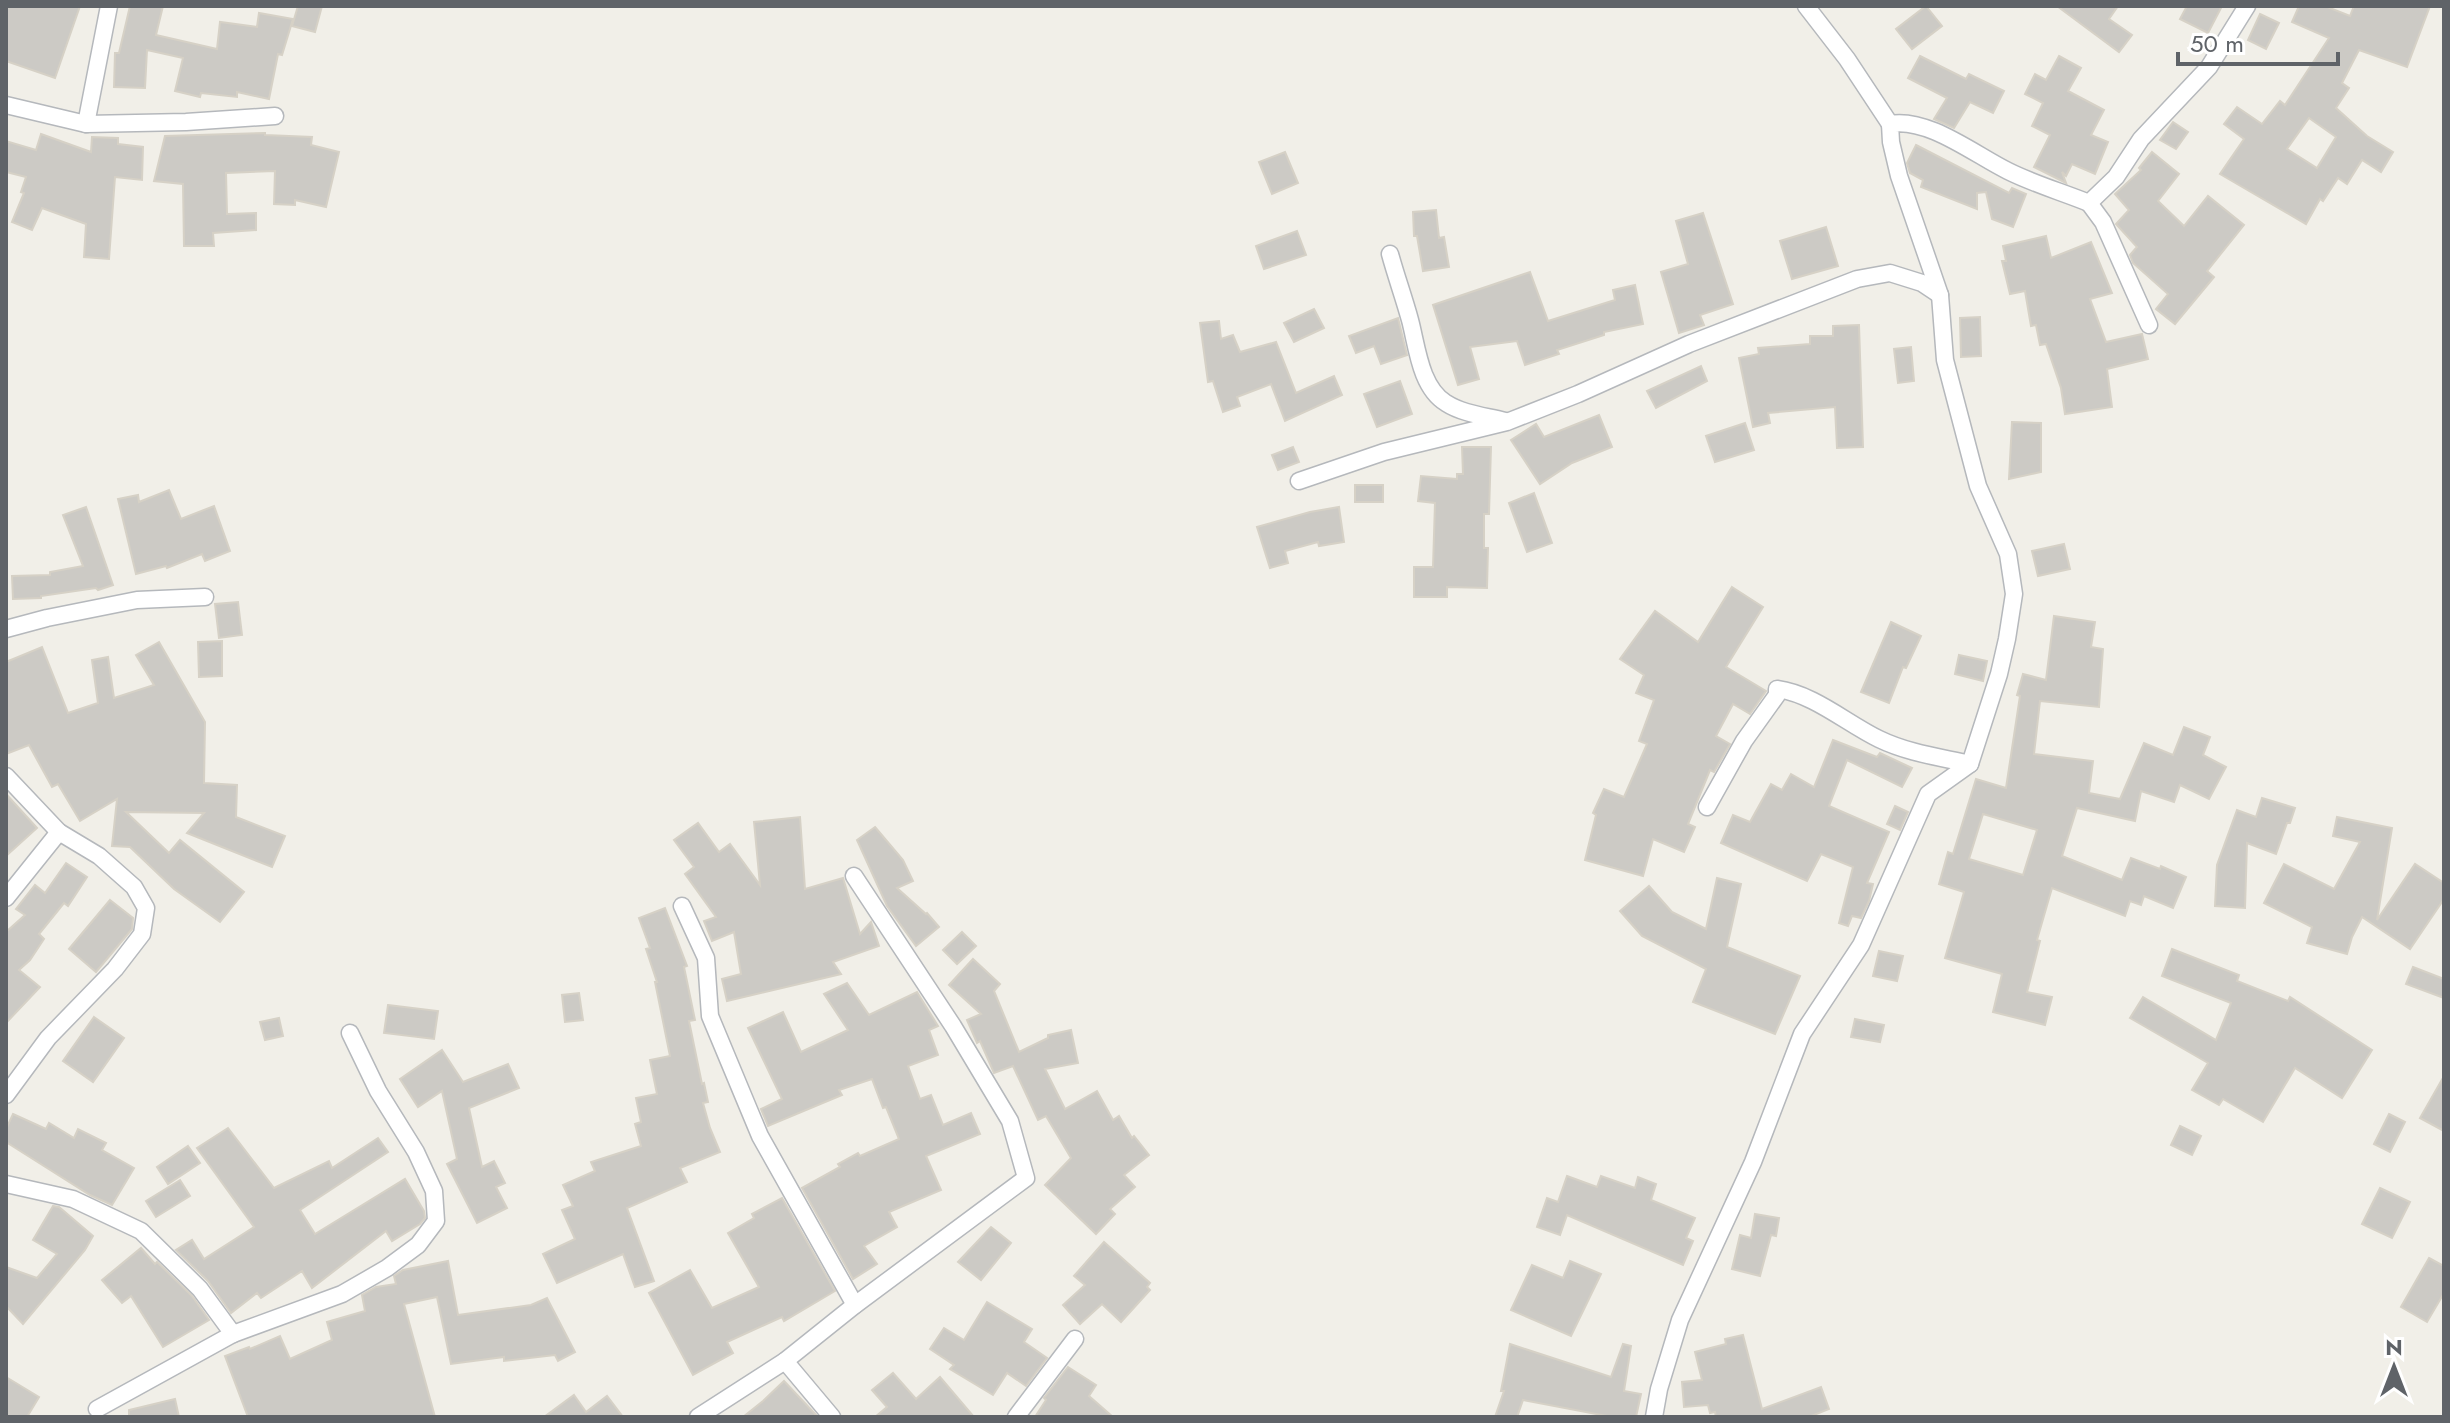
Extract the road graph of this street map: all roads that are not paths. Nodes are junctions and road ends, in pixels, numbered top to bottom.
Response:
1 (109, 6) edge
2 (1806, 6) edge
3 (2247, 6) edge
4 (6, 105) edge
5 (275, 116) dead end
6 (86, 124) junction
7 (1890, 124) junction
8 (2089, 203) junction
9 (1390, 254) dead end
10 (1940, 295) junction
11 (2149, 325) dead end
12 (1507, 422) junction
13 (1299, 481) dead end
14 (205, 597) dead end
15 (6, 629) edge
16 (1970, 764) junction
17 (6, 776) edge
18 (1707, 807) dead end
19 (59, 832) junction
20 (854, 876) dead end
21 (6, 898) edge
22 (682, 906) dead end
23 (350, 1033) dead end
24 (6, 1095) edge
25 (6, 1184) edge
26 (855, 1305) junction
27 (233, 1334) junction
28 (1075, 1339) dead end
29 (785, 1361) junction
30 (97, 1409) dead end
31 (698, 1417) edge
32 (832, 1417) edge
33 (1016, 1417) edge
34 (1654, 1417) edge

1 - 6 street
2 - 7 street
3 - 8 street
4 - 6 street
5 - 6 street
7 - 8 street
7 - 10 street
8 - 11 street
9 - 12 street
10 - 12 street
10 - 16 street
12 - 13 street
14 - 15 street
16 - 18 street
16 - 34 street
17 - 19 street
19 - 21 street
19 - 24 street
20 - 26 street
22 - 26 street
23 - 27 street
25 - 27 street
26 - 29 street
27 - 30 street
28 - 33 street
29 - 31 street
29 - 32 street

